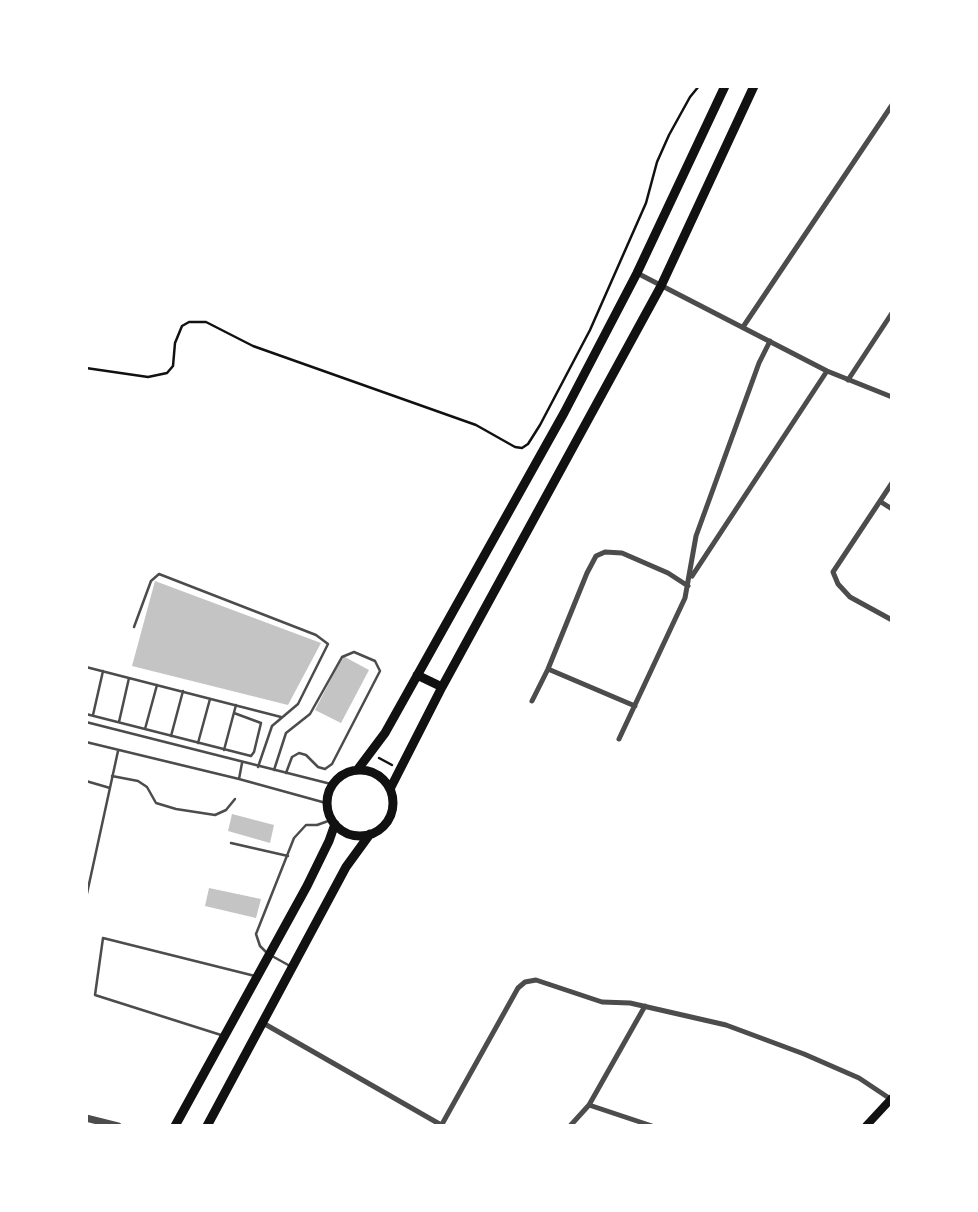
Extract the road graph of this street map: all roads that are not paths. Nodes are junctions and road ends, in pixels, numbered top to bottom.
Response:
1 (725, 86) edge
2 (754, 86) edge
3 (892, 105) edge
4 (637, 274) junction
5 (661, 286) junction
6 (892, 313) edge
7 (743, 327) junction
8 (770, 341) junction
9 (827, 371) junction
10 (848, 380) junction
11 (892, 397) edge
12 (892, 483) edge
13 (881, 502) junction
14 (892, 509) edge
15 (690, 578) junction
16 (688, 586) junction
17 (892, 620) edge
18 (134, 627) dead end
19 (86, 667) edge
20 (548, 669) junction
21 (103, 671) junction
22 (417, 675) junction
23 (129, 678) junction
24 (158, 685) junction
25 (442, 687) junction
26 (183, 691) junction
27 (210, 698) junction
28 (532, 701) dead end
29 (236, 705) junction
30 (635, 706) junction
31 (234, 713) junction
32 (86, 714) edge
33 (93, 716) junction
34 (281, 717) junction
35 (86, 722) edge
36 (119, 723) junction
37 (145, 729) junction
38 (171, 736) junction
39 (619, 739) dead end
40 (86, 742) edge
41 (198, 743) junction
42 (224, 750) junction
43 (118, 751) junction
44 (242, 763) junction
45 (258, 767) junction
46 (358, 769) junction
47 (274, 770) junction
48 (286, 773) junction
49 (112, 776) junction
50 (239, 779) junction
51 (86, 781) edge
52 (331, 784) junction
53 (110, 788) junction
54 (390, 789) junction
55 (235, 799) dead end
56 (326, 803) junction
57 (333, 822) junction
58 (370, 834) junction
59 (231, 843) dead end
60 (288, 856) junction
61 (86, 898) edge
62 (269, 954) junction
63 (293, 967) junction
64 (257, 976) junction
65 (645, 1006) junction
66 (263, 1023) junction
67 (224, 1036) junction
68 (892, 1099) edge
69 (589, 1105) junction
70 (86, 1118) edge
71 (118, 1126) edge
72 (175, 1126) edge
73 (206, 1126) edge
74 (442, 1126) edge
75 (570, 1126) edge
76 (652, 1126) edge
77 (866, 1126) edge

1 - 4 main road
2 - 5 main road
3 - 7 street
4 - 5 street
4 - 22 main road
5 - 7 street
5 - 25 main road
6 - 10 street
7 - 8 street
8 - 9 street
8 - 15 street
9 - 10 street
9 - 15 street
10 - 11 street
12 - 13 street
13 - 14 street
13 - 17 street
15 - 16 street
16 - 20 street
16 - 30 street
18 - 34 lane
19 - 21 lane
20 - 28 street
20 - 30 street
21 - 23 lane
21 - 33 lane
22 - 25 main road
22 - 46 main road
23 - 24 lane
23 - 36 lane
24 - 26 lane
24 - 37 lane
25 - 54 main road
26 - 27 lane
26 - 38 lane
27 - 29 lane
27 - 41 lane
29 - 31 lane
29 - 34 lane
30 - 39 street
31 - 42 lane
31 - 42 lane
32 - 33 lane
33 - 36 lane
34 - 45 lane
35 - 44 lane
36 - 37 lane
37 - 38 lane
38 - 41 lane
40 - 43 lane
41 - 42 lane
43 - 49 lane
43 - 50 lane
44 - 45 lane
44 - 50 lane
45 - 47 lane
46 - 52 main road
46 - 54 main road
47 - 48 lane
47 - 48 lane
48 - 52 lane
49 - 53 lane
49 - 55 lane
50 - 56 lane
51 - 53 lane
52 - 56 main road
53 - 61 lane
54 - 58 main road
56 - 57 main road
57 - 58 main road
57 - 60 lane
57 - 62 main road
58 - 63 main road
59 - 60 lane
60 - 62 lane
62 - 63 lane
62 - 64 main road
63 - 66 main road
64 - 67 main road
64 - 67 lane
65 - 68 street
65 - 69 street
65 - 74 street
66 - 73 main road
66 - 74 street
67 - 72 main road
68 - 77 main road
69 - 75 street
69 - 76 street
70 - 71 street

